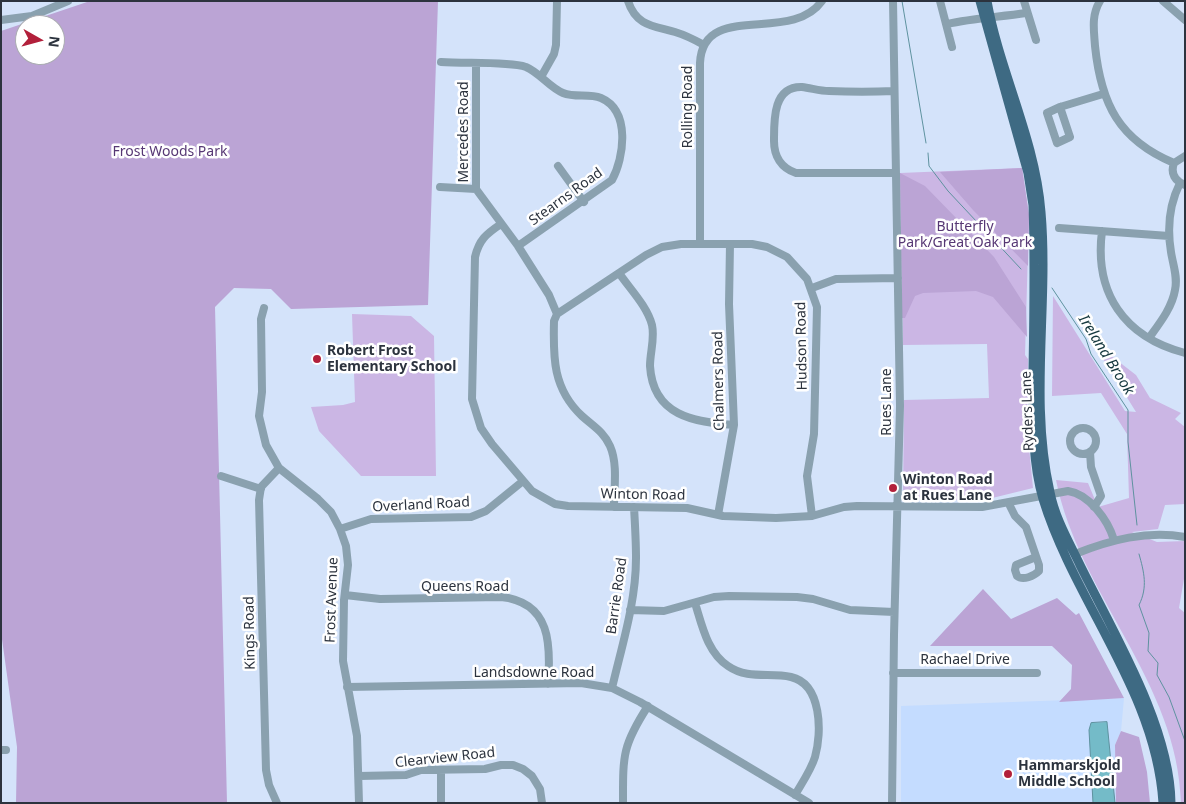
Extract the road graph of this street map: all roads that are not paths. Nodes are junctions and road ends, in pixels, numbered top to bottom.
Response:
1 (68, 1) edge
2 (557, 1) edge
3 (628, 1) edge
4 (822, 1) edge
5 (893, 1) edge
6 (940, 1) edge
7 (980, 1) edge
8 (987, 1) edge
9 (1024, 1) edge
10 (1100, 1) edge
11 (1163, 1) edge
12 (1026, 13) junction
13 (986, 17) junction
14 (1, 20) edge
15 (1185, 20) edge
16 (947, 24) junction
17 (1036, 40) dead end
18 (704, 45) junction
19 (952, 46) dead end
20 (442, 62) dead end
21 (476, 64) junction
22 (541, 77) junction
23 (894, 91) junction
24 (1103, 94) junction
25 (1060, 107) dead end
26 (1185, 156) edge
27 (1174, 163) junction
28 (558, 166) dead end
29 (896, 173) junction
30 (1182, 184) edge
31 (440, 187) dead end
32 (476, 189) junction
33 (584, 202) junction
34 (501, 224) junction
35 (1059, 228) dead end
36 (1102, 231) junction
37 (1169, 236) junction
38 (700, 244) junction
39 (730, 244) junction
40 (518, 246) junction
41 (619, 273) junction
42 (898, 278) junction
43 (812, 288) junction
44 (264, 308) dead end
45 (557, 314) junction
46 (1149, 338) junction
47 (1185, 353) edge
48 (734, 425) junction
49 (1090, 452) dead end
50 (279, 468) junction
51 (221, 476) dead end
52 (523, 481) junction
53 (261, 489) junction
54 (1046, 495) junction
55 (1009, 504) junction
56 (614, 507) junction
57 (634, 507) junction
58 (898, 507) junction
59 (1094, 507) junction
60 (718, 515) junction
61 (812, 516) junction
62 (340, 529) junction
63 (1185, 537) edge
64 (1114, 540) junction
65 (1075, 554) junction
66 (1036, 557) dead end
67 (345, 594) junction
68 (695, 603) junction
69 (630, 610) junction
70 (894, 612) junction
71 (893, 673) junction
72 (1037, 673) dead end
73 (548, 684) junction
74 (347, 687) junction
75 (612, 688) junction
76 (648, 706) junction
77 (441, 770) junction
78 (358, 776) junction
79 (795, 795) junction
80 (277, 803) edge
81 (359, 803) edge
82 (441, 803) edge
83 (542, 803) edge
84 (623, 803) edge
85 (809, 803) edge
86 (892, 803) edge
87 (1163, 803) edge
88 (1171, 803) edge

1 - 14 street
2 - 22 street
3 - 18 street
4 - 18 street
5 - 23 street, Rues Lane
6 - 16 street
7 - 13 main road, Ryders Lane
8 - 13 main road, Ryders Lane
9 - 12 street
10 - 24 street
11 - 15 street
12 - 13 street
12 - 17 street
13 - 16 street
13 - 54 main road, Ryders Lane
16 - 19 street
18 - 38 street, Rolling Road
20 - 21 street, Stearns Road
21 - 22 street, Stearns Road
21 - 32 street, Mercedes Road
22 - 33 street, Stearns Road
23 - 29 street, Rues Lane
23 - 29 street
24 - 25 street
24 - 27 street
26 - 27 street
27 - 30 street
28 - 33 street
29 - 42 street, Rues Lane
30 - 37 street
31 - 32 street
32 - 34 street, Mercedes Road
33 - 40 street, Stearns Road
34 - 40 street, Mercedes Road
34 - 52 street, Winton Road
35 - 36 street
36 - 37 street
36 - 46 street
37 - 46 street
38 - 39 street, Hudson Road
38 - 41 street, Hudson Road
39 - 43 street, Hudson Road
39 - 48 street, Chalmers Road
40 - 45 street, Mercedes Road
41 - 45 street, Hudson Road
41 - 48 street
42 - 43 street
42 - 58 street, Rues Lane
43 - 61 street, Hudson Road
44 - 50 street, Frost Avenue
45 - 56 street
46 - 47 street
48 - 60 street, Chalmers Road
49 - 59 street
50 - 53 street
50 - 62 street, Frost Avenue
51 - 53 street
52 - 56 street, Winton Road
52 - 62 street, Overland Road
53 - 80 street, Kings Road
54 - 55 street, Winton Road
54 - 59 street, Winton Road
54 - 65 main road, Ryders Lane
54 - 87 main road, Ryders Lane
55 - 58 street, Winton Road
55 - 66 street
56 - 57 street, Winton Road
57 - 60 street, Winton Road
57 - 69 street, Barrie Road
58 - 61 street, Winton Road
58 - 70 street, Rues Lane
59 - 64 street, Winton Road
60 - 61 street, Winton Road
62 - 67 street, Frost Avenue
63 - 64 street
64 - 65 street
65 - 88 main road, Ryders Lane
67 - 73 street, Queens Road
67 - 74 street, Frost Avenue
68 - 69 street
68 - 70 street
68 - 79 street
69 - 75 street, Barrie Road
70 - 71 street, Rues Lane
71 - 72 street, Rachael Drive
71 - 86 street, Rues Lane
73 - 74 street, Landsdowne Road
73 - 75 street, Landsdowne Road
74 - 78 street, Frost Avenue
75 - 76 street, Landsdowne Road
76 - 79 street, Landsdowne Road
76 - 84 street
77 - 78 street, Clearview Road
77 - 82 street
77 - 83 street, Clearview Road
78 - 81 street, Frost Avenue
79 - 85 street, Landsdowne Road

